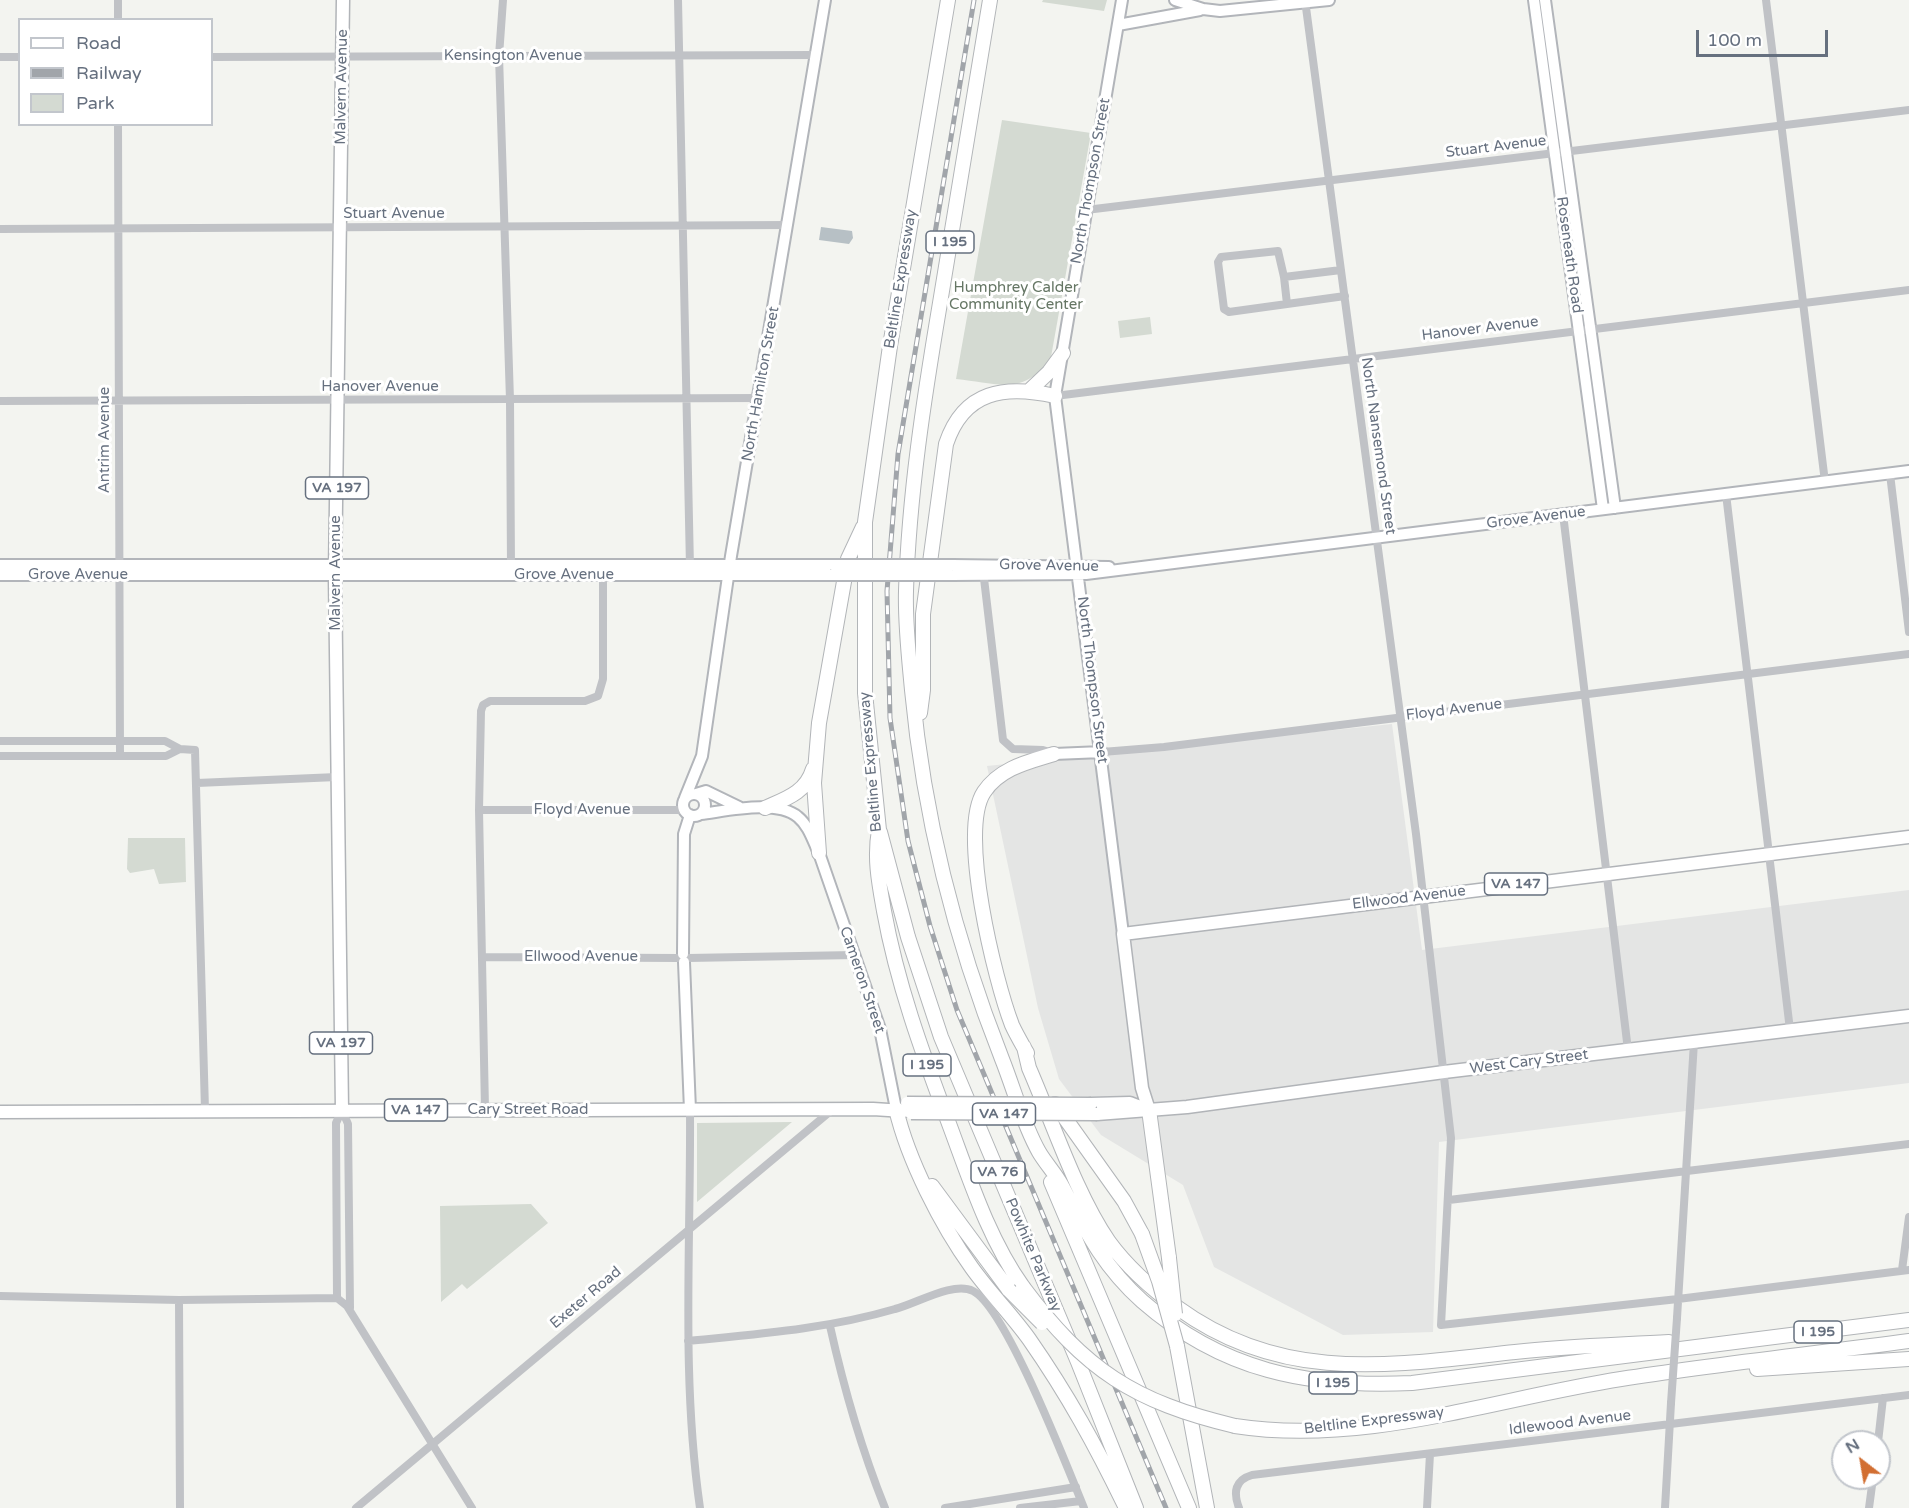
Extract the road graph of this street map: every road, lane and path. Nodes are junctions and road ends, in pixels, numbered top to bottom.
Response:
1 (118, 0) edge
2 (343, 0) edge
3 (503, 0) edge
4 (678, 0) edge
5 (825, 0) edge
6 (948, 0) edge
7 (990, 0) edge
8 (1122, 0) edge
9 (1175, 0) edge
10 (1329, 0) edge
11 (1534, 0) edge
12 (1545, 0) edge
13 (1766, 0) edge
14 (1306, 1) edge
15 (1203, 9) junction
16 (118, 18) edge
17 (1118, 25) junction
18 (814, 55) junction
19 (342, 56) junction
20 (499, 56) junction
21 (679, 56) junction
22 (0, 57) edge
23 (18, 57) edge
24 (213, 57) edge
25 (1909, 110) edge
26 (1781, 125) junction
27 (118, 126) edge
28 (1561, 153) junction
29 (1329, 181) junction
30 (1086, 210) junction
31 (683, 225) junction
32 (787, 225) junction
33 (118, 228) junction
34 (340, 228) junction
35 (503, 228) junction
36 (0, 229) edge
37 (1341, 270) junction
38 (1284, 277) junction
39 (1909, 290) edge
40 (1345, 296) junction
41 (1803, 303) junction
42 (1287, 304) junction
43 (1585, 330) junction
44 (1063, 353) junction
45 (1353, 358) junction
46 (1030, 390) junction
47 (1055, 396) junction
48 (759, 398) junction
49 (119, 400) junction
50 (339, 400) junction
51 (510, 400) junction
52 (687, 400) junction
53 (0, 401) edge
54 (1909, 471) edge
55 (1890, 474) junction
56 (1825, 482) junction
57 (1726, 494) junction
58 (1615, 508) junction
59 (1603, 509) junction
60 (1563, 514) junction
61 (865, 522) junction
62 (1377, 537) junction
63 (0, 565) edge
64 (119, 570) junction
65 (335, 570) junction
66 (511, 570) junction
67 (603, 570) junction
68 (690, 570) junction
69 (729, 570) junction
70 (983, 570) junction
71 (1078, 570) junction
72 (0, 575) edge
73 (1909, 632) edge
74 (1909, 654) edge
75 (1747, 674) junction
76 (1585, 694) junction
77 (1401, 717) junction
78 (916, 736) junction
79 (0, 741) edge
80 (120, 741) junction
81 (180, 749) junction
82 (1102, 752) junction
83 (1054, 754) junction
84 (0, 756) edge
85 (120, 756) junction
86 (815, 761) junction
87 (699, 769) junction
88 (337, 777) junction
89 (197, 783) junction
90 (702, 795) junction
91 (685, 798) junction
92 (740, 807) junction
93 (765, 808) junction
94 (479, 810) junction
95 (692, 813) junction
96 (879, 830) junction
97 (1909, 837) edge
98 (819, 853) junction
99 (1769, 854) junction
100 (1606, 873) junction
101 (1423, 897) junction
102 (1123, 934) junction
103 (855, 955) junction
104 (483, 957) junction
105 (683, 958) junction
106 (1909, 1016) edge
107 (1791, 1030) junction
108 (1694, 1042) junction
109 (1024, 1047) junction
110 (1628, 1050) junction
111 (1444, 1072) junction
112 (905, 1108) junction
113 (485, 1109) junction
114 (833, 1109) junction
115 (205, 1110) junction
116 (342, 1110) junction
117 (690, 1110) junction
118 (1149, 1110) junction
119 (0, 1112) edge
120 (1909, 1144) edge
121 (1038, 1150) junction
122 (917, 1165) junction
123 (1686, 1172) junction
124 (1449, 1200) junction
125 (1909, 1217) edge
126 (690, 1229) junction
127 (1906, 1270) edge
128 (1016, 1289) junction
129 (0, 1296) edge
130 (338, 1298) junction
131 (1678, 1299) junction
132 (179, 1300) junction
133 (350, 1309) junction
134 (1909, 1320) edge
135 (830, 1326) junction
136 (688, 1341) junction
137 (1909, 1341) edge
138 (1727, 1343) junction
139 (1177, 1346) junction
140 (1909, 1359) edge
141 (1689, 1370) junction
142 (1909, 1395) edge
143 (1883, 1398) junction
144 (1670, 1424) junction
145 (1879, 1430) edge
146 (434, 1443) junction
147 (1430, 1454) junction
148 (1076, 1488) junction
149 (1871, 1490) edge
150 (1083, 1504) edge
151 (180, 1508) edge
152 (356, 1508) edge
153 (472, 1508) edge
154 (700, 1508) edge
155 (885, 1508) edge
156 (945, 1508) edge
157 (1020, 1508) edge
158 (1126, 1508) edge
159 (1136, 1508) edge
160 (1189, 1508) edge
161 (1207, 1508) edge
162 (1239, 1508) edge
163 (1427, 1508) edge
164 (1665, 1508) edge
165 (1869, 1508) edge

1 - 16 street
2 - 19 main road, Malvern Avenue / VA 197
3 - 20 street
4 - 21 street
5 - 18 main road, North Hamilton Street
6 - 61 highway, Beltline Expressway / I 195
7 - 78 highway, I 195
8 - 17 main road, North Thompson Street
9 - 15 main road
10 - 14 main road
11 - 28 main road, Roseneath Road
12 - 28 main road, Roseneath Road
13 - 26 street
14 - 15 main road
14 - 29 street, North Nansemond Street
15 - 17 main road
17 - 30 main road, North Thompson Street
18 - 21 street, Kensington Avenue
18 - 32 main road, North Hamilton Street
19 - 20 street, Kensington Avenue
19 - 24 street, Kensington Avenue
19 - 34 main road, Malvern Avenue / VA 197
20 - 21 street, Kensington Avenue
20 - 35 street
21 - 31 street
22 - 23 street
25 - 26 street, Stuart Avenue
26 - 28 street, Stuart Avenue
26 - 41 street
27 - 33 street, Antrim Avenue
28 - 29 street, Stuart Avenue
28 - 43 main road, Roseneath Road
29 - 30 street, Stuart Avenue
29 - 37 street, North Nansemond Street
30 - 44 main road, North Thompson Street
31 - 32 street, Stuart Avenue
31 - 35 street, Stuart Avenue
31 - 52 street
32 - 48 main road, North Hamilton Street
33 - 34 street, Stuart Avenue
33 - 36 street, Stuart Avenue
33 - 49 street, Antrim Avenue
34 - 35 street, Stuart Avenue
34 - 50 main road, Malvern Avenue / VA 197
35 - 51 street
37 - 38 street
37 - 40 street, North Nansemond Street
38 - 42 street
38 - 42 street
39 - 41 street, Hanover Avenue
40 - 42 street
40 - 45 street, North Nansemond Street
41 - 43 street, Hanover Avenue
41 - 56 street
43 - 45 street, Hanover Avenue
43 - 58 main road, Roseneath Road
43 - 59 main road, Roseneath Road
44 - 46 highway
44 - 47 main road, North Thompson Street
45 - 47 street, Hanover Avenue
45 - 62 street, North Nansemond Street
46 - 47 highway
46 - 78 highway
47 - 71 main road, North Thompson Street
48 - 52 street, Hanover Avenue
48 - 69 main road, North Hamilton Street
49 - 50 street, Hanover Avenue
49 - 53 street, Hanover Avenue
49 - 64 street, Antrim Avenue
50 - 51 street, Hanover Avenue
50 - 65 main road, Malvern Avenue / VA 197
51 - 52 street, Hanover Avenue
51 - 66 street
52 - 68 street
54 - 55 main road, Grove Avenue
55 - 56 main road, Grove Avenue
55 - 73 street
56 - 57 main road, Grove Avenue
57 - 58 main road, Grove Avenue
57 - 75 street
58 - 59 main road, Grove Avenue
59 - 60 main road, Grove Avenue
60 - 62 main road, Grove Avenue
60 - 76 street
61 - 86 highway
61 - 96 highway, Beltline Expressway / I 195
62 - 71 main road, Grove Avenue
62 - 77 street, North Nansemond Street
63 - 64 main road, Grove Avenue
64 - 65 main road, Grove Avenue
64 - 72 main road, Grove Avenue
64 - 80 street, Antrim Avenue
65 - 66 main road, Grove Avenue
65 - 88 main road, Malvern Avenue / VA 197
66 - 67 main road, Grove Avenue
67 - 68 main road, Grove Avenue
67 - 94 street
68 - 69 main road, Grove Avenue
69 - 70 main road, Grove Avenue, bridge
69 - 87 main road, North Hamilton Street
70 - 71 main road, Grove Avenue
70 - 83 street, Floyd Avenue
71 - 82 main road, North Thompson Street
74 - 75 street, Floyd Avenue
75 - 76 street, Floyd Avenue
75 - 99 street
76 - 77 street, Floyd Avenue
76 - 100 street
77 - 82 street, Floyd Avenue
77 - 101 street, North Nansemond Street
78 - 121 highway, I 195
79 - 80 street
80 - 81 street
80 - 85 street, Antrim Avenue
81 - 85 street
81 - 89 street
82 - 83 main road, Floyd Avenue
82 - 102 main road, North Thompson Street
83 - 109 highway
84 - 85 street
86 - 93 highway
86 - 98 highway
87 - 90 main road, North Hamilton Street
87 - 91 main road, North Hamilton Street
88 - 89 street
88 - 116 main road, Malvern Avenue / VA 197
89 - 115 street
90 - 91 main road
90 - 92 main road, Floyd Avenue
90 - 95 main road
91 - 95 main road
92 - 93 main road, Floyd Avenue
92 - 95 main road, Floyd Avenue
93 - 98 main road, Floyd Avenue
94 - 95 street, Floyd Avenue
94 - 104 street
95 - 105 main road
96 - 128 highway, Beltline Expressway / I 195
96 - 159 highway, Powhite Parkway / VA 76
97 - 99 main road, Ellwood Avenue / VA 147
98 - 103 main road, Cameron Street
99 - 100 main road, Ellwood Avenue / VA 147
99 - 107 street
100 - 101 main road, Ellwood Avenue / VA 147
100 - 110 street
101 - 102 main road, Ellwood Avenue / VA 147
101 - 111 street, North Nansemond Street
102 - 118 main road
103 - 105 street, Ellwood Avenue
103 - 112 main road, Cameron Street
104 - 105 street, Ellwood Avenue
104 - 113 street
105 - 117 main road
106 - 107 main road, West Cary Street / VA 147
107 - 108 main road, West Cary Street / VA 147
108 - 110 main road, West Cary Street / VA 147
108 - 123 street
109 - 138 highway
109 - 139 highway, bridge
110 - 111 main road, West Cary Street / VA 147
111 - 118 main road, West Cary Street / VA 147
111 - 124 street, North Nansemond Street
112 - 114 main road, Cary Street Road / VA 147
112 - 118 main road, West Cary Street / VA 147, bridge
112 - 122 highway
113 - 116 main road, Cary Street Road / VA 147
113 - 117 main road, Cary Street Road / VA 147
114 - 117 main road, Cary Street Road / VA 147
114 - 126 street, Exeter Road
115 - 116 main road, Cary Street Road / VA 147
115 - 119 main road, Cary Street Road / VA 147
116 - 130 street
116 - 133 street
117 - 126 street
118 - 139 highway, bridge
120 - 123 street
121 - 138 highway, I 195
121 - 160 highway, VA 76
122 - 128 highway
122 - 158 highway
123 - 124 street
123 - 131 street
124 - 131 street, North Nansemond Street
125 - 127 street
126 - 136 street
126 - 146 street, Exeter Road
127 - 131 street
128 - 141 highway, Beltline Expressway / I 195, bridge
129 - 132 street
130 - 132 street
130 - 133 street
131 - 144 street, bridge
132 - 151 street
133 - 146 street
134 - 138 highway, I 195
135 - 136 street
135 - 148 street
135 - 155 street
136 - 154 street
137 - 141 highway, I 195
139 - 161 highway
140 - 141 highway
142 - 143 street, Idlewood Avenue
143 - 144 street, Idlewood Avenue
143 - 145 street
144 - 147 street, Idlewood Avenue
144 - 164 street
146 - 152 street, Exeter Road
146 - 153 street
147 - 162 street, Idlewood Avenue
147 - 163 street
148 - 150 street
148 - 156 street
149 - 165 street
150 - 157 street

